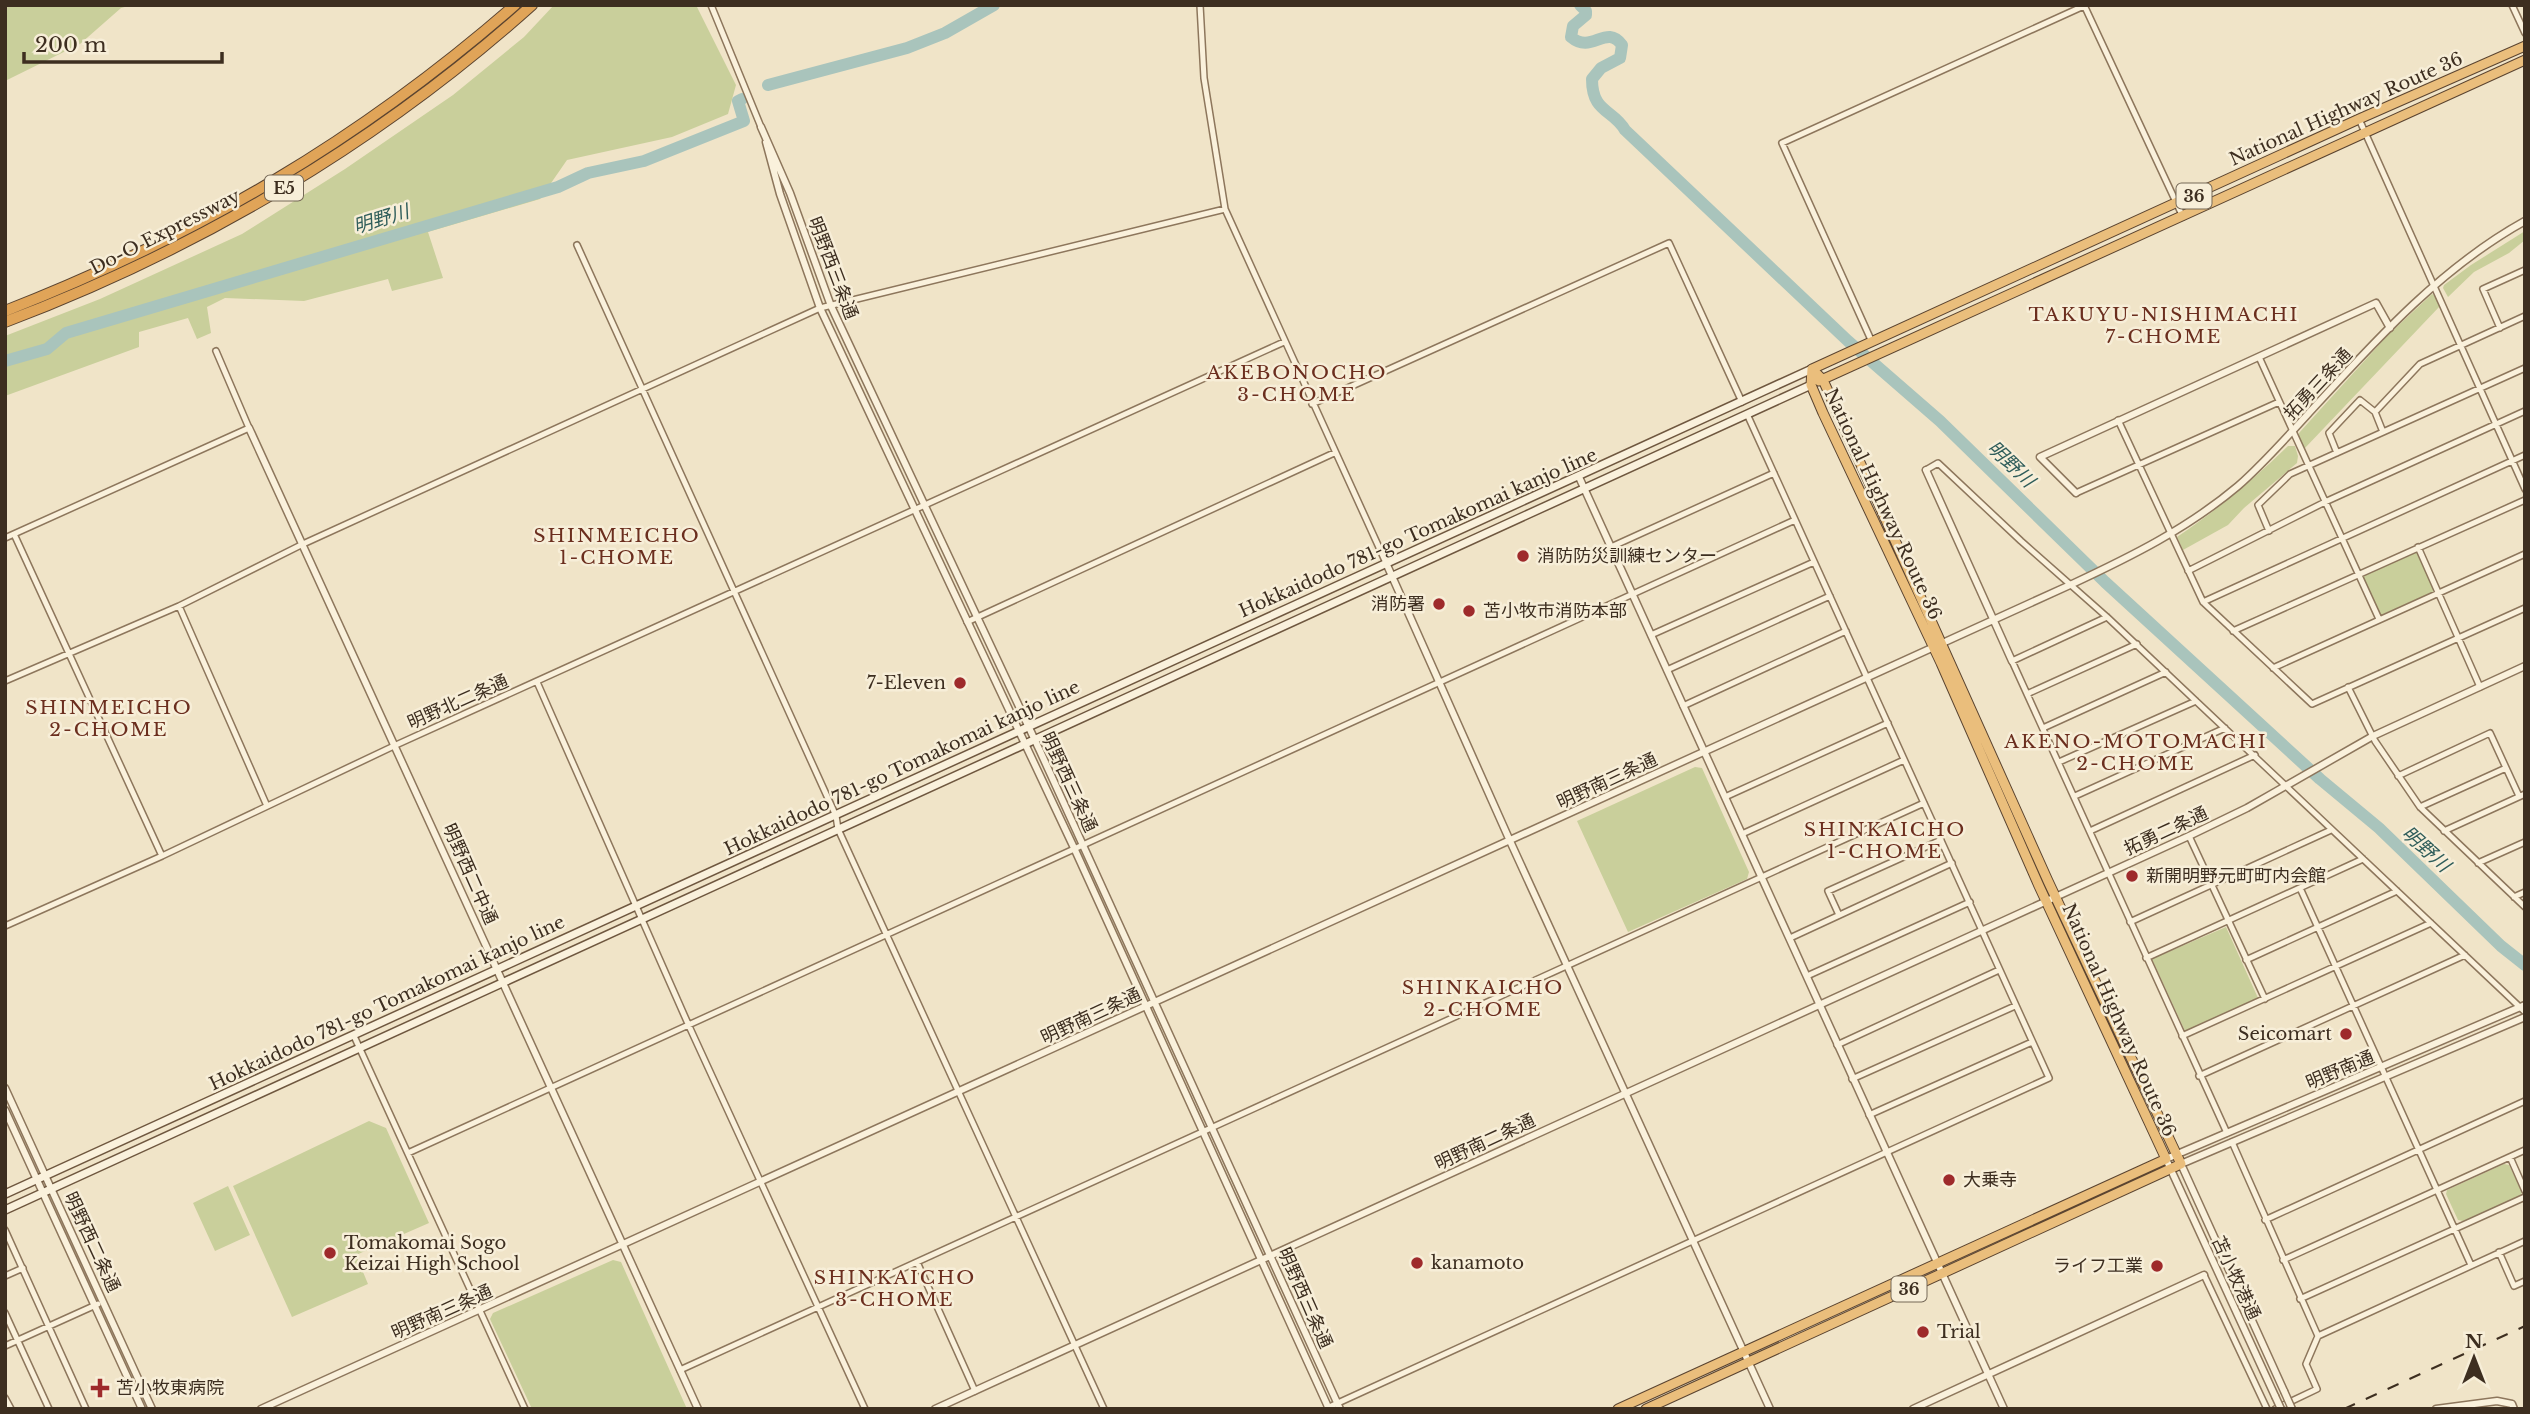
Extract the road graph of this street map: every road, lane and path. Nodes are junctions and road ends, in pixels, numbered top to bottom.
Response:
1 (515, 5) edge
2 (532, 5) edge
3 (711, 5) edge
4 (1200, 5) edge
5 (2085, 5) edge
6 (2512, 5) edge
7 (2525, 33) edge
8 (2525, 46) edge
9 (2525, 60) edge
10 (2359, 119) junction
11 (761, 127) junction
12 (2366, 131) junction
13 (2177, 204) junction
14 (1225, 209) junction
15 (2183, 217) junction
16 (2525, 220) edge
17 (577, 245) dead end
18 (2525, 270) edge
19 (2434, 284) junction
20 (831, 306) junction
21 (820, 308) junction
22 (5, 311) edge
23 (2525, 316) edge
24 (5, 322) edge
25 (2390, 328) junction
26 (2500, 328) junction
27 (1284, 342) junction
28 (1868, 344) junction
29 (2461, 346) junction
30 (216, 351) dead end
31 (2259, 357) junction
32 (2525, 368) edge
33 (1812, 369) junction
34 (1823, 380) junction
35 (1811, 385) junction
36 (2480, 388) junction
37 (642, 389) junction
38 (1742, 402) junction
39 (2279, 402) junction
40 (1312, 404) junction
41 (2525, 411) edge
42 (2375, 412) junction
43 (1747, 414) junction
44 (2118, 420) junction
45 (2496, 424) junction
46 (249, 428) junction
47 (2383, 432) junction
48 (2292, 433) junction
49 (1334, 453) junction
50 (2337, 453) junction
51 (2525, 455) edge
52 (2512, 461) junction
53 (2138, 465) junction
54 (2308, 466) junction
55 (1926, 470) joint
56 (1774, 473) junction
57 (1579, 477) junction
58 (1585, 489) junction
59 (2525, 489) edge
60 (2076, 493) joint
61 (2525, 500) edge
62 (2325, 502) junction
63 (924, 505) junction
64 (915, 509) junction
65 (1795, 520) junction
66 (2269, 531) junction
67 (14, 534) junction
68 (2171, 536) junction
69 (5, 538) edge
70 (2342, 539) junction
71 (303, 544) junction
72 (1611, 547) junction
73 (2418, 547) junction
74 (2525, 554) edge
75 (1814, 562) junction
76 (1387, 565) junction
77 (2188, 571) junction
78 (2358, 574) junction
79 (1392, 577) junction
80 (2070, 585) junction
81 (735, 592) junction
82 (2439, 592) junction
83 (1632, 594) junction
84 (1830, 596) junction
85 (2203, 602) junction
86 (179, 606) junction
87 (2525, 608) edge
88 (2107, 617) junction
89 (977, 618) junction
90 (2379, 619) junction
91 (1993, 620) junction
92 (967, 622) junction
93 (1846, 631) junction
94 (2233, 631) junction
95 (1651, 635) junction
96 (2459, 637) junction
97 (2137, 644) junction
98 (1937, 645) junction
99 (69, 652) junction
100 (2012, 661) junction
101 (2525, 666) edge
102 (2273, 668) junction
103 (1667, 670) junction
104 (2166, 672) junction
105 (1867, 677) junction
106 (5, 681) edge
107 (537, 682) junction
108 (1439, 682) junction
109 (2348, 687) junction
110 (2480, 687) junction
111 (2027, 694) junction
112 (2196, 701) junction
113 (1683, 706) junction
114 (1888, 723) junction
115 (1028, 727) junction
116 (2043, 728) junction
117 (2225, 728) junction
118 (1019, 731) junction
119 (2373, 736) junction
120 (1035, 740) junction
121 (396, 745) junction
122 (1025, 745) junction
123 (1704, 752) junction
124 (2255, 755) junction
125 (1905, 760) junction
126 (2059, 762) junction
127 (2506, 768) junction
128 (2398, 776) junction
129 (2286, 786) junction
130 (2522, 795) edge
131 (2075, 796) junction
132 (1725, 797) junction
133 (1924, 803) junction
134 (267, 806) junction
135 (2420, 807) junction
136 (836, 816) junction
137 (838, 829) junction
138 (2331, 830) junction
139 (2090, 831) junction
140 (2444, 831) junction
141 (1742, 834) junction
142 (2189, 836) junction
143 (1941, 840) junction
144 (1510, 841) junction
145 (2525, 842) edge
146 (1084, 846) junction
147 (1075, 850) junction
148 (162, 856) junction
149 (2363, 859) junction
150 (1952, 863) junction
151 (2478, 863) junction
152 (2108, 873) junction
153 (1762, 877) junction
154 (2212, 885) junction
155 (2300, 888) junction
156 (2397, 891) junction
157 (2525, 892) edge
158 (2514, 897) junction
159 (2051, 899) junction
160 (1970, 902) junction
161 (637, 907) junction
162 (2525, 907) edge
163 (1839, 915) junction
164 (641, 919) junction
165 (2229, 920) junction
166 (2130, 922) junction
167 (2431, 923) junction
168 (5, 926) edge
169 (2318, 927) junction
170 (1982, 930) junction
171 (886, 935) junction
172 (1790, 937) junction
173 (2465, 955) junction
174 (2146, 958) junction
175 (2246, 960) junction
176 (1568, 965) junction
177 (2336, 967) junction
178 (498, 969) junction
179 (1999, 970) junction
180 (1807, 975) junction
181 (504, 981) junction
182 (2265, 999) junction
183 (1154, 1003) junction
184 (1819, 1005) junction
185 (1146, 1006) junction
186 (2015, 1006) junction
187 (2354, 1006) junction
188 (2524, 1010) edge
189 (689, 1026) junction
190 (354, 1036) junction
191 (2182, 1037) junction
192 (2032, 1042) junction
193 (1837, 1045) junction
194 (359, 1047) junction
195 (2382, 1067) junction
196 (2199, 1076) junction
197 (2386, 1076) junction
198 (1852, 1079) junction
199 (5, 1088) edge
200 (550, 1088) junction
201 (958, 1093) junction
202 (1626, 1093) junction
203 (2525, 1101) edge
204 (2282, 1109) junction
205 (5, 1110) edge
206 (1869, 1115) junction
207 (2286, 1119) junction
208 (1212, 1128) junction
209 (1203, 1132) junction
210 (2227, 1133) junction
211 (2232, 1142) junction
212 (2419, 1150) junction
213 (2525, 1150) edge
214 (408, 1153) junction
215 (1886, 1153) junction
216 (2176, 1154) junction
217 (2510, 1157) junction
218 (2166, 1159) junction
219 (2181, 1164) junction
220 (2170, 1169) junction
221 (46, 1176) junction
222 (37, 1180) junction
223 (760, 1182) junction
224 (52, 1189) junction
225 (2437, 1189) junction
226 (2525, 1191) edge
227 (44, 1193) junction
228 (5, 1194) edge
229 (2525, 1197) edge
230 (5, 1210) edge
231 (1016, 1217) junction
232 (2265, 1220) junction
233 (2455, 1229) junction
234 (5, 1230) edge
235 (1693, 1241) junction
236 (2525, 1241) edge
237 (624, 1245) junction
238 (2499, 1252) junction
239 (1270, 1255) junction
240 (1261, 1259) junction
241 (2283, 1260) junction
242 (917, 1262) junction
243 (1937, 1263) junction
244 (2471, 1265) junction
245 (23, 1268) junction
246 (1942, 1274) junction
247 (2204, 1275) joint
248 (5, 1276) edge
249 (2525, 1281) edge
250 (2300, 1299) junction
251 (104, 1302) junction
252 (95, 1306) junction
253 (818, 1307) junction
254 (480, 1311) junction
255 (5, 1312) edge
256 (49, 1327) junction
257 (2318, 1336) junction
258 (18, 1340) junction
259 (1074, 1344) junction
260 (5, 1346) edge
261 (1744, 1351) junction
262 (1749, 1362) junction
263 (680, 1370) junction
264 (1988, 1375) junction
265 (975, 1391) junction
266 (5, 1398) edge
267 (1339, 1406) edge
268 (1328, 1408) edge
269 (10, 1409) edge
270 (49, 1409) edge
271 (86, 1409) edge
272 (142, 1409) edge
273 (152, 1409) edge
274 (261, 1409) edge
275 (525, 1409) edge
276 (698, 1409) edge
277 (864, 1409) edge
278 (935, 1409) edge
279 (1104, 1409) edge
280 (1618, 1409) edge
281 (1646, 1409) edge
282 (1770, 1409) edge
283 (1913, 1409) edge
284 (2004, 1409) edge
285 (2267, 1409) edge
286 (2275, 1409) edge
287 (2281, 1409) edge
288 (2292, 1409) edge
289 (2437, 1409) edge
290 (2514, 1409) edge

1 - 22 highway, Do-O Expressway / E5
2 - 24 highway, Do-O Expressway / E5
3 - 11 street, 明野西三条通
4 - 14 street
5 - 13 street
5 - 28 street
6 - 7 street
8 - 10 highway, National Highway Route 36 / 36
9 - 12 highway, National Highway Route 36 / 36
10 - 12 street
10 - 13 highway, National Highway Route 36 / 36
11 - 20 street, 明野西三条通
11 - 21 street, 明野西三条通
12 - 15 highway, National Highway Route 36 / 36
12 - 19 street
13 - 15 street
13 - 28 highway, National Highway Route 36 / 36
14 - 20 street
14 - 27 street
15 - 34 highway, National Highway Route 36 / 36
16 - 19 street, 拓勇三条通
17 - 37 street
18 - 26 street
19 - 25 street, 拓勇三条通
19 - 29 street
20 - 21 street
20 - 63 street, 明野西三条通
21 - 37 street
21 - 64 street, 明野西三条通
23 - 26 street
25 - 31 street
25 - 48 street, 拓勇三条通
26 - 29 street
27 - 40 street
27 - 63 street, 明野北二条通
28 - 33 highway, National Highway Route 36 / 36
29 - 36 street
29 - 42 street
30 - 46 street, 明野西二中通
31 - 39 street
31 - 44 street
32 - 36 street
33 - 34 highway
33 - 35 highway, National Highway Route 36
33 - 38 main road, Hokkaidodo 781-go Tomakomai kanjo line
34 - 35 highway, National Highway Route 36 / 36
34 - 98 highway, National Highway Route 36
35 - 43 main road, Hokkaidodo 781-go Tomakomai kanjo line
35 - 98 highway, National Highway Route 36
36 - 45 street
36 - 47 street
37 - 71 street
37 - 81 street
38 - 40 street
38 - 57 main road, Hokkaidodo 781-go Tomakomai kanjo line
39 - 48 street
39 - 53 street
40 - 49 street
41 - 45 street
42 - 47 street
42 - 50 street
43 - 56 street
43 - 58 main road, Hokkaidodo 781-go Tomakomai kanjo line
44 - 53 street
44 - 60 street
45 - 52 street
45 - 62 street
46 - 67 street
46 - 71 street, 明野西二中通
47 - 50 street
48 - 54 street
48 - 68 street, 拓勇三条通
49 - 76 street
49 - 89 street
50 - 54 street
51 - 52 street
52 - 59 street
52 - 70 street
53 - 60 street
53 - 68 street
54 - 62 street
54 - 66 street
55 - 80 street
55 - 91 street
56 - 65 street
56 - 72 street
57 - 58 street
57 - 76 main road, Hokkaidodo 781-go Tomakomai kanjo line
58 - 72 street
58 - 79 main road, Hokkaidodo 781-go Tomakomai kanjo line
61 - 73 street
62 - 66 street
62 - 70 street
63 - 64 street, 明野北二条通
63 - 89 street, 明野西三条通
64 - 81 street, 明野北二条通
64 - 92 street, 明野西三条通
65 - 75 street
65 - 83 street
66 - 77 street
67 - 69 street
67 - 99 street
68 - 77 street
68 - 80 street, 拓勇三条通
70 - 78 street
70 - 85 street
71 - 86 street
71 - 121 street, 明野西二中通
72 - 83 street
73 - 78 street
73 - 82 street
74 - 82 street
75 - 84 street
75 - 95 street
76 - 79 street
76 - 115 main road, Hokkaidodo 781-go Tomakomai kanjo line
77 - 85 street
78 - 90 street
78 - 94 street
79 - 108 street
79 - 120 main road, Hokkaidodo 781-go Tomakomai kanjo line
80 - 88 street
80 - 91 street
81 - 107 street, 明野北二条通
81 - 136 street
82 - 90 street
82 - 96 street
83 - 95 street
83 - 108 street
84 - 93 street
84 - 103 street
85 - 94 street
86 - 99 street
86 - 134 street
87 - 96 street
88 - 97 street
88 - 100 street
89 - 92 street
89 - 115 street, 明野西三条通
90 - 102 street
91 - 98 street
91 - 100 street
92 - 118 street, 明野西三条通
93 - 105 street
93 - 113 street
94 - 102 street
95 - 103 street
96 - 109 street
96 - 110 street
97 - 104 street
97 - 111 street
98 - 105 street, 明野南三条通
98 - 159 highway, National Highway Route 36
99 - 106 street
99 - 148 street
100 - 111 street
101 - 110 street
102 - 109 street
103 - 113 street
104 - 112 street
104 - 116 street
105 - 114 street
105 - 123 street, 明野南三条通
107 - 121 street, 明野北二条通
107 - 161 street
108 - 144 street
108 - 146 street
109 - 119 street
110 - 119 street
111 - 116 street
112 - 117 street
112 - 126 street
113 - 123 street
114 - 125 street
114 - 132 street
115 - 118 main road, Hokkaidodo 781-go Tomakomai kanjo line
115 - 120 street, 明野西三条通
116 - 126 street
117 - 124 street
117 - 131 street
118 - 122 street, 明野西三条通
118 - 136 main road, Hokkaidodo 781-go Tomakomai kanjo line
119 - 128 street
119 - 129 street, 拓勇二条通
120 - 122 main road, Hokkaidodo 781-go Tomakomai kanjo line
120 - 146 street, 明野西三条通
121 - 134 street, 明野北二条通
121 - 178 street, 明野西二中通
122 - 137 main road, Hokkaidodo 781-go Tomakomai kanjo line
122 - 147 street, 明野西三条通
123 - 132 street
123 - 144 street, 明野南三条通
124 - 129 street
124 - 139 street
125 - 133 street
125 - 141 street
126 - 131 street
127 - 128 street
127 - 130 street
127 - 135 street
128 - 135 street
129 - 138 street
129 - 142 street, 拓勇二条通
130 - 140 street
131 - 139 street
132 - 141 street
133 - 143 street
133 - 153 street
134 - 148 street, 明野北二条通
135 - 140 street
136 - 137 street
136 - 161 main road, Hokkaidodo 781-go Tomakomai kanjo line
137 - 164 main road, Hokkaidodo 781-go Tomakomai kanjo line
137 - 171 street
138 - 149 street
138 - 154 street
139 - 152 street
140 - 151 street
141 - 153 street
142 - 152 street, 拓勇二条通
142 - 154 street
143 - 150 street
143 - 163 street
144 - 176 street
144 - 183 street, 明野南三条通
145 - 151 street
146 - 147 street
146 - 183 street, 明野西三条通
147 - 171 street
147 - 185 street, 明野西三条通
148 - 168 street, 明野北二条通
149 - 155 street
149 - 156 street
150 - 160 street
150 - 163 street
151 - 158 street
152 - 159 street, 拓勇二条通
152 - 166 street
153 - 172 street
153 - 176 street
154 - 165 street
154 - 166 street
155 - 165 street
155 - 169 street
156 - 167 street
156 - 169 street
157 - 158 street
158 - 162 street
159 - 170 street, 明野南二条通
159 - 216 highway, National Highway Route 36
159 - 218 highway, National Highway Route 36
160 - 170 street
160 - 180 street
161 - 164 street
161 - 178 main road, Hokkaidodo 781-go Tomakomai kanjo line
163 - 172 street
164 - 181 main road, Hokkaidodo 781-go Tomakomai kanjo line
164 - 189 street
165 - 174 street
165 - 175 street
166 - 174 street
167 - 173 street
167 - 177 street
169 - 175 street
169 - 177 street
170 - 179 street
170 - 184 street, 明野南二条通
171 - 189 street
171 - 201 street
172 - 180 street
173 - 187 street
173 - 188 street
174 - 191 street
175 - 182 street
176 - 202 street
176 - 208 street
177 - 182 street
177 - 187 street
178 - 181 street, 明野西二中通
178 - 190 main road, Hokkaidodo 781-go Tomakomai kanjo line
179 - 186 street
179 - 193 street
180 - 184 street
181 - 194 main road, Hokkaidodo 781-go Tomakomai kanjo line
181 - 200 street, 明野西二中通
182 - 191 street
183 - 185 street, 明野南三条通
183 - 208 street, 明野西三条通
184 - 193 street
184 - 202 street, 明野南二条通
185 - 201 street, 明野南三条通
185 - 209 street, 明野西三条通
186 - 192 street
186 - 198 street
187 - 195 street
187 - 196 street
188 - 195 street, 明野南通
188 - 197 street, 明野南通
189 - 200 street
189 - 223 street
190 - 194 street
190 - 221 main road, Hokkaidodo 781-go Tomakomai kanjo line
191 - 196 street
192 - 206 street
192 - 215 street
193 - 198 street
194 - 214 street
194 - 224 main road, Hokkaidodo 781-go Tomakomai kanjo line
195 - 197 street
195 - 204 street, 明野南通
196 - 210 street
197 - 207 street, 明野南通
197 - 212 street
198 - 206 street
199 - 221 street, 明野西二条通
200 - 214 street
200 - 237 street, 明野西二中通
201 - 223 street, 明野南三条通
201 - 231 street
202 - 235 street
202 - 239 street, 明野南二条通
203 - 212 street
204 - 207 street
204 - 210 street, 明野南通
205 - 222 street, 明野西二条通
206 - 215 street
207 - 211 street, 明野南通
208 - 209 street
208 - 239 street, 明野西三条通
209 - 231 street
209 - 240 street, 明野西三条通
210 - 216 street, 明野南通
211 - 219 street, 明野南通
211 - 232 street
212 - 225 street
212 - 232 street
213 - 217 street
214 - 254 street
215 - 235 street
215 - 243 street
216 - 218 street, 明野南通
216 - 219 highway, National Highway Route 36
217 - 225 street
217 - 226 street
218 - 220 street, 苫小牧港通
218 - 243 highway, National Highway Route 36 / 36
219 - 220 highway, 36
219 - 288 street, 苫小牧港通, bridge
220 - 246 highway, 36
220 - 287 street, 苫小牧港通, bridge
221 - 222 main road, Hokkaidodo 781-go Tomakomai kanjo line
221 - 224 street, 明野西二条通
222 - 227 street, 明野西二条通
222 - 228 main road, Hokkaidodo 781-go Tomakomai kanjo line
223 - 237 street, 明野南三条通
223 - 253 street
224 - 227 main road, Hokkaidodo 781-go Tomakomai kanjo line
224 - 251 street, 明野西二条通
225 - 233 street
225 - 241 street
227 - 230 main road, Hokkaidodo 781-go Tomakomai kanjo line
227 - 252 street, 明野西二条通
229 - 233 street
231 - 242 street
231 - 259 street
232 - 241 street
233 - 244 street
233 - 250 street
234 - 245 street
235 - 261 street
235 - 267 street
236 - 238 street
237 - 254 street, 明野南三条通
237 - 263 street, 明野西二中通
238 - 244 street
238 - 249 street
239 - 240 street, 明野南二条通
239 - 267 street, 明野西三条通
240 - 259 street, 明野南二条通
240 - 268 street, 明野西三条通
241 - 250 street
242 - 253 street
242 - 265 street
243 - 246 street
243 - 261 highway, National Highway Route 36 / 36
244 - 257 street
245 - 248 street
245 - 256 street
246 - 262 highway, 36
246 - 264 street
247 - 264 street
247 - 285 street
250 - 257 street
251 - 252 street
251 - 273 street, 明野西二条通
252 - 256 street
252 - 272 street, 明野西二条通
253 - 263 street
253 - 277 street
254 - 274 street, 明野南三条通
254 - 275 street
255 - 258 street
256 - 258 street
256 - 271 street
257 - 286 street
258 - 260 street
258 - 270 street
259 - 265 street, 明野南二条通
259 - 279 street
261 - 262 street
261 - 280 highway, National Highway Route 36 / 36
262 - 281 highway, 36
262 - 282 street
263 - 276 street, 明野西二中通
264 - 283 street
264 - 284 street
265 - 278 street, 明野南二条通
266 - 269 street
267 - 268 street
289 - 290 street

